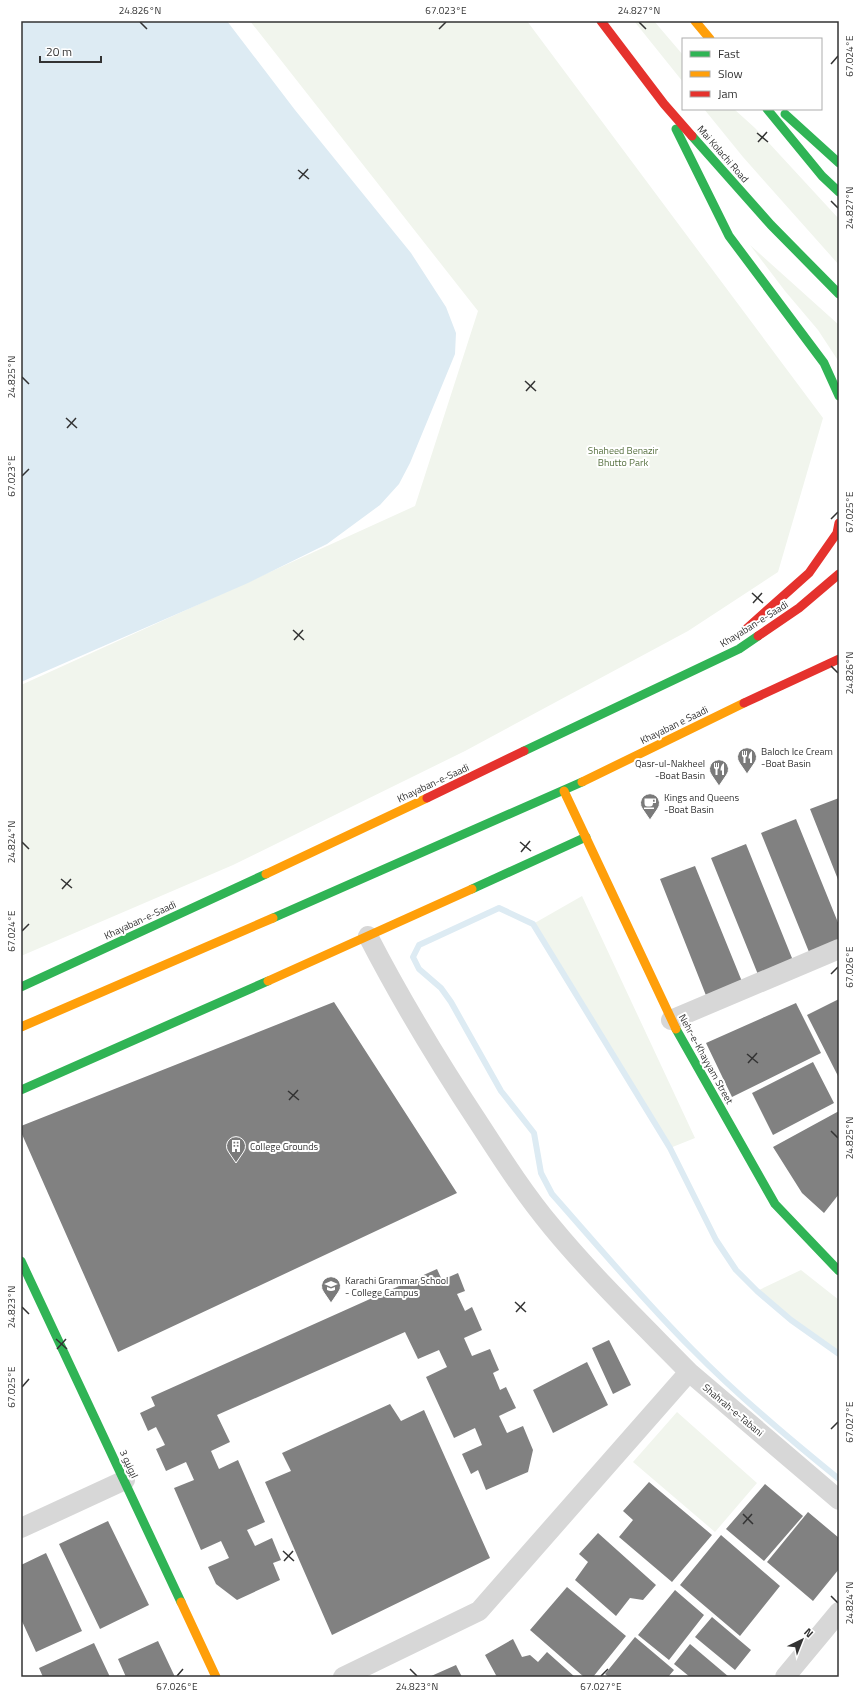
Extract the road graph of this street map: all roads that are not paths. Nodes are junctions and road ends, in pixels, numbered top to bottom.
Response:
1 (601, 21) edge
2 (695, 21) edge
3 (709, 38) edge
4 (664, 104) junction
5 (768, 110) edge
6 (781, 110) edge
7 (839, 163) edge
8 (839, 192) edge
9 (839, 294) edge
10 (839, 396) edge
11 (839, 523) edge
12 (839, 574) edge
13 (839, 650) edge
14 (839, 659) edge
15 (692, 672) junction
16 (794, 679) junction
17 (564, 791) junction
18 (586, 837) junction
19 (368, 936) junction
20 (839, 949) edge
21 (21, 987) edge
22 (671, 1020) junction
23 (21, 1027) edge
24 (21, 1090) edge
25 (21, 1261) edge
26 (839, 1271) edge
27 (689, 1372) junction
28 (125, 1480) junction
29 (839, 1500) edge
30 (21, 1528) edge
31 (839, 1612) edge
32 (216, 1677) edge
33 (343, 1677) edge
34 (785, 1677) edge

1 - 4 main road, Mai Kolachi Road
2 - 3 main road
4 - 9 main road, Mai Kolachi Road
4 - 10 main road
5 - 8 main road
6 - 7 main road
11 - 15 main road
12 - 15 main road, Khayaban-e-Saadi
13 - 16 main road
14 - 16 main road
15 - 21 main road, Khayaban-e-Saadi
16 - 17 main road, Khayaban e Saadi
17 - 18 main road, Nehr-e-Khayyam Street
17 - 23 main road
18 - 19 main road
18 - 22 main road, Nehr-e-Khayyam Street
19 - 24 main road
19 - 27 street, Shahrah-e-Tabani
20 - 22 street
22 - 26 main road, Nehr-e-Khayyam Street
25 - 28 main road, ایونیو 3
27 - 29 street, Shahrah-e-Tabani
27 - 33 street
28 - 30 street
28 - 32 main road, ایونیو 3
31 - 34 street

